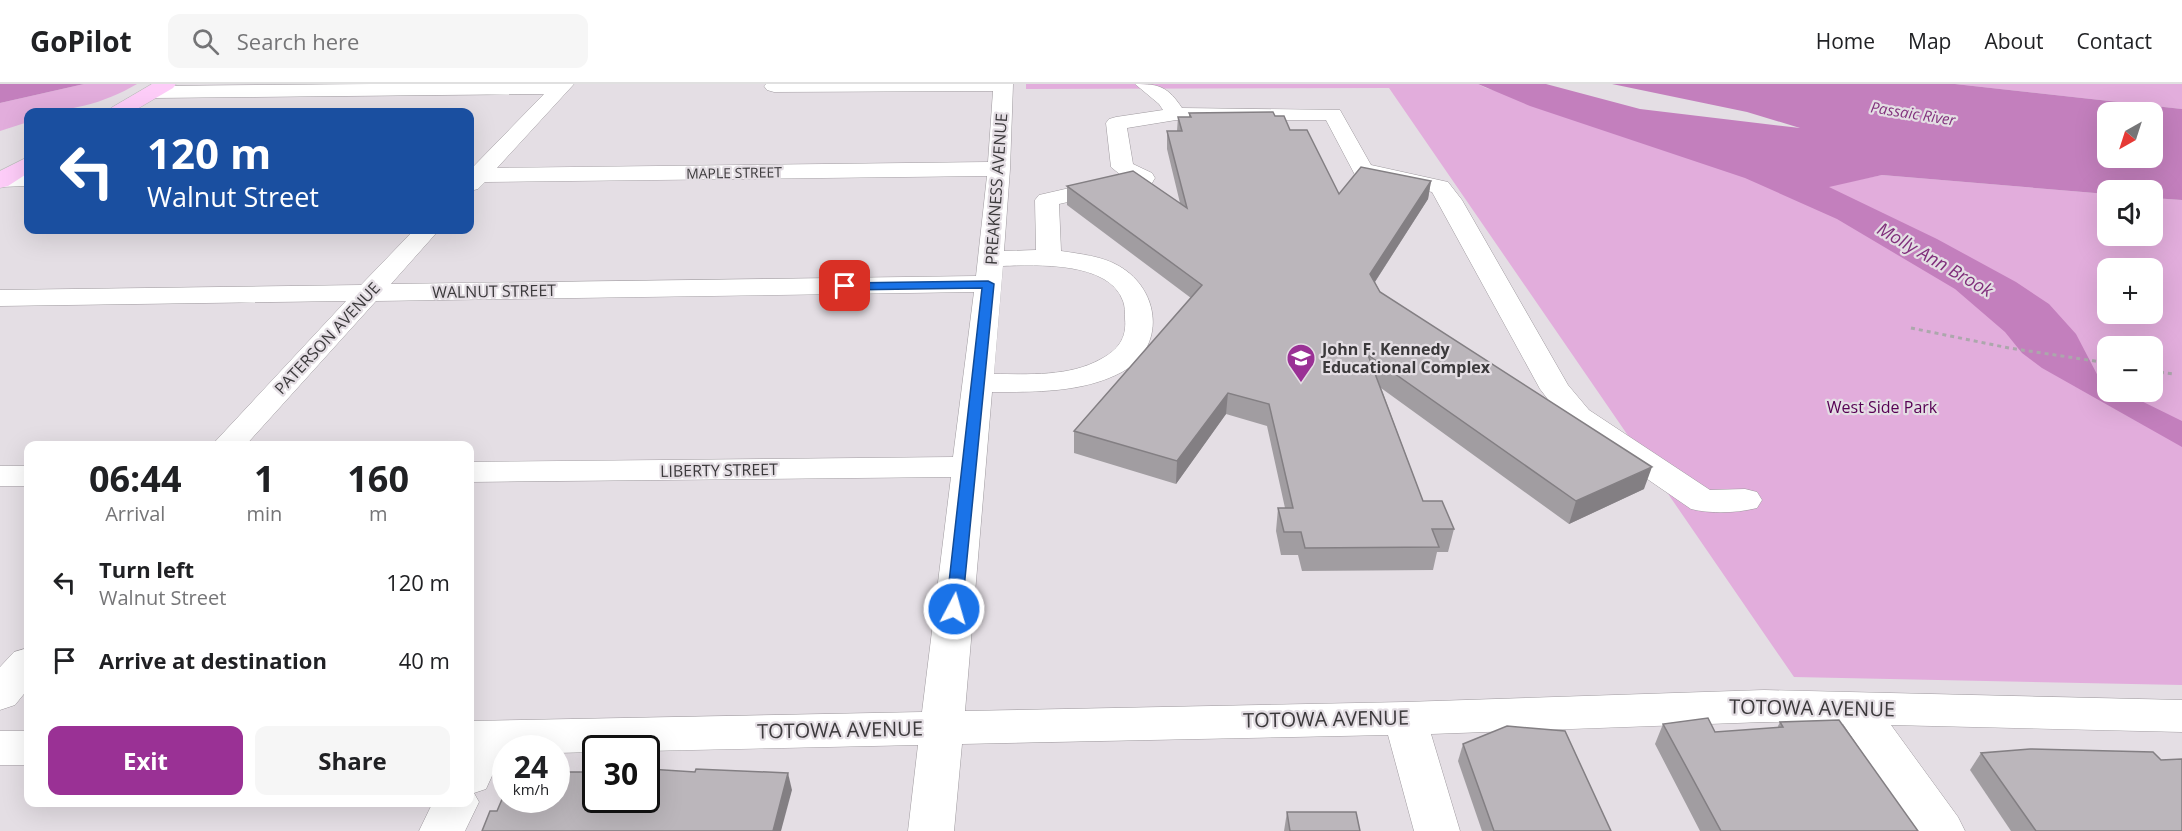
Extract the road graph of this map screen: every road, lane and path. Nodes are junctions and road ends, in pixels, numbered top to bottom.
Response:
1 (1145, 84) edge
2 (774, 85) edge
3 (817, 85) edge
4 (1003, 85) edge
5 (562, 86) edge
6 (160, 88) edge
7 (125, 108) edge
8 (1176, 114) junction
9 (24, 166) edge
10 (999, 169) junction
11 (474, 176) edge
12 (474, 178) edge
13 (24, 179) edge
14 (0, 180) edge
15 (423, 234) edge
16 (1049, 258) junction
17 (989, 272) junction
18 (369, 293) junction
19 (0, 298) edge
20 (1911, 328) dead end
21 (2097, 361) edge
22 (2163, 372) edge
23 (2173, 374) dead end
24 (977, 383) junction
25 (232, 441) edge
26 (969, 467) junction
27 (474, 472) edge
28 (0, 476) edge
29 (24, 476) edge
30 (1744, 501) dead end
31 (24, 667) edge
32 (0, 694) edge
33 (1856, 708) junction
34 (2182, 716) edge
35 (1406, 718) junction
36 (941, 728) junction
37 (479, 738) edge
38 (0, 748) edge
39 (24, 748) edge
40 (474, 759) edge
41 (454, 807) edge
42 (442, 831) edge
43 (931, 831) edge
44 (1437, 831) edge
45 (1942, 831) edge

1 - 8 street
2 - 3 street
3 - 4 street
4 - 10 street, PREAKNESS AVENUE
5 - 6 street
5 - 11 street
6 - 7 main road
8 - 16 street
8 - 30 street
9 - 14 main road
10 - 12 street, MAPLE STREET
10 - 17 street, PREAKNESS AVENUE
13 - 14 street
15 - 18 street, PATERSON AVENUE
16 - 17 street, WALNUT STREET
16 - 24 street, WALNUT STREET
17 - 18 street, WALNUT STREET
17 - 24 street, PREAKNESS AVENUE
18 - 19 street, WALNUT STREET
18 - 25 street, PATERSON AVENUE
20 - 21 path
22 - 23 path
24 - 26 street, PREAKNESS AVENUE
26 - 27 street, LIBERTY STREET
26 - 36 street, PREAKNESS AVENUE
28 - 29 street
31 - 32 street
33 - 34 street, TOTOWA AVENUE
33 - 35 street, TOTOWA AVENUE
33 - 45 street
35 - 36 street, TOTOWA AVENUE
35 - 44 street
36 - 37 street, TOTOWA AVENUE
36 - 43 street, PREAKNESS AVENUE
37 - 40 street
38 - 39 street
41 - 42 street

